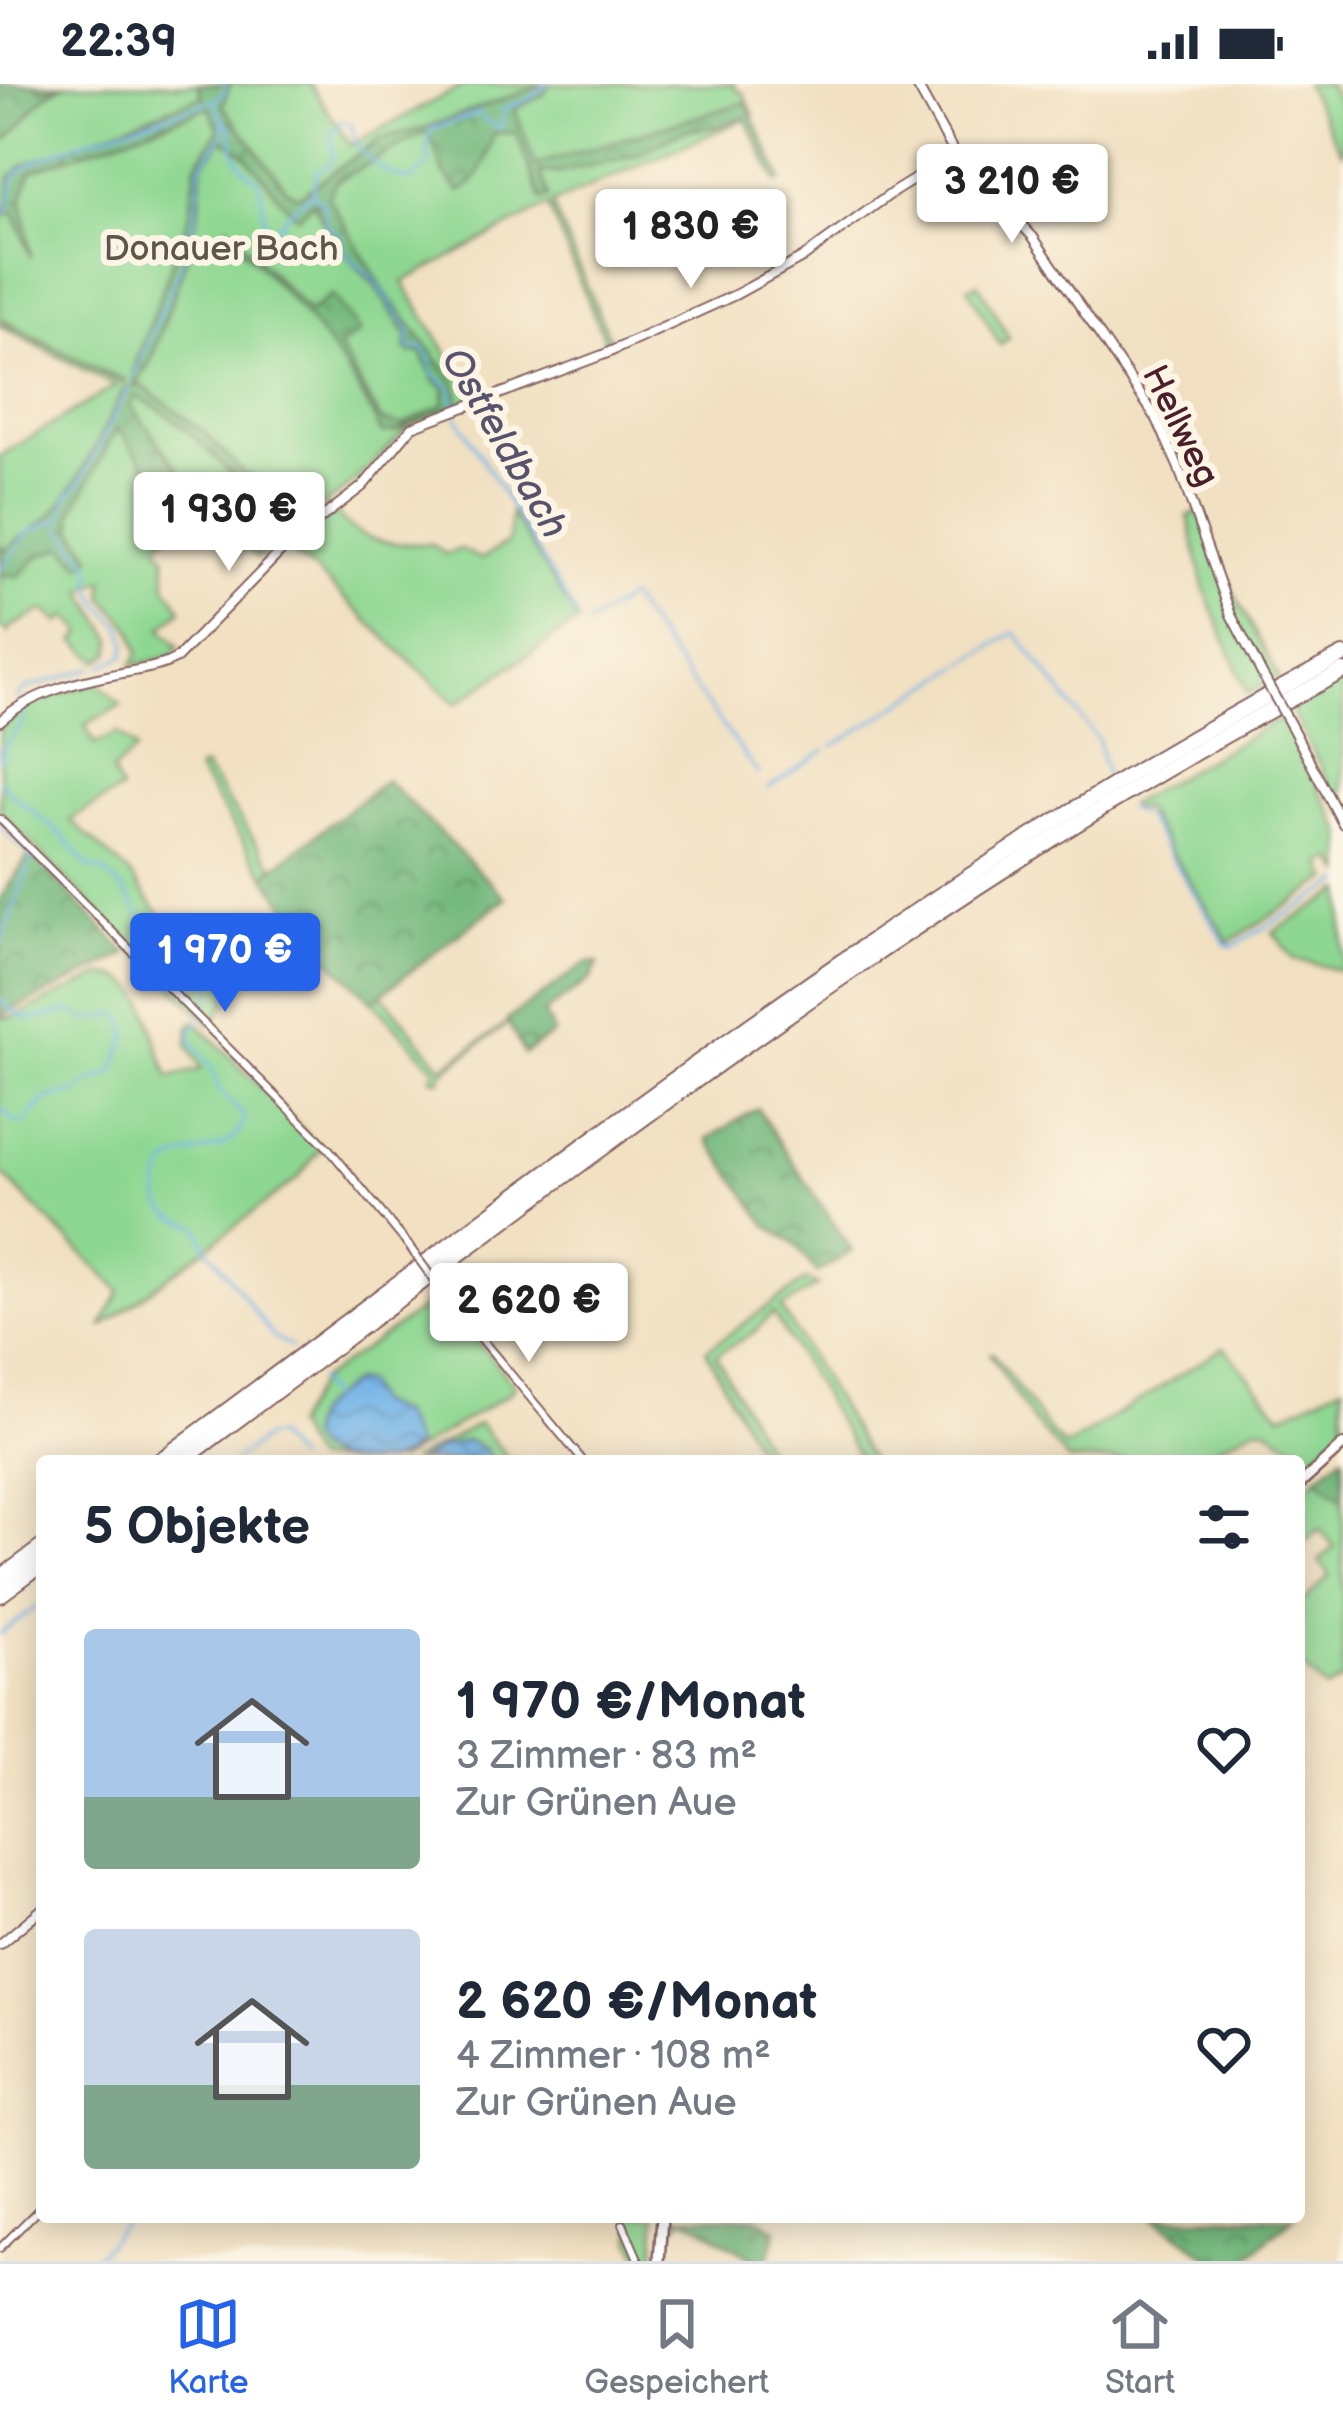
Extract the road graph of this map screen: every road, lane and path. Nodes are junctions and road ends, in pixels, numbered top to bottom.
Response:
1 (916, 84) edge
2 (955, 154) junction
3 (1343, 655) edge
4 (1343, 670) edge
5 (0, 721) edge
6 (0, 819) edge
7 (1343, 824) edge
8 (1343, 1445) edge
9 (167, 1455) edge
10 (190, 1455) edge
11 (578, 1455) edge
12 (1305, 1480) edge
13 (36, 1551) edge
14 (36, 1568) edge
15 (0, 1578) edge
16 (0, 1595) edge
17 (36, 1914) edge
18 (0, 1943) edge
19 (36, 2212) edge
20 (626, 2223) edge
21 (662, 2223) edge
22 (0, 2248) edge
23 (639, 2261) edge
24 (659, 2261) edge

1 - 2 street, Hellweg
2 - 5 street
2 - 7 street, Hellweg, bridge
3 - 9 highway
4 - 10 highway
6 - 11 street, bridge
8 - 12 main road
13 - 15 highway
14 - 16 highway
17 - 18 street
19 - 22 street
20 - 23 street
21 - 24 main road

